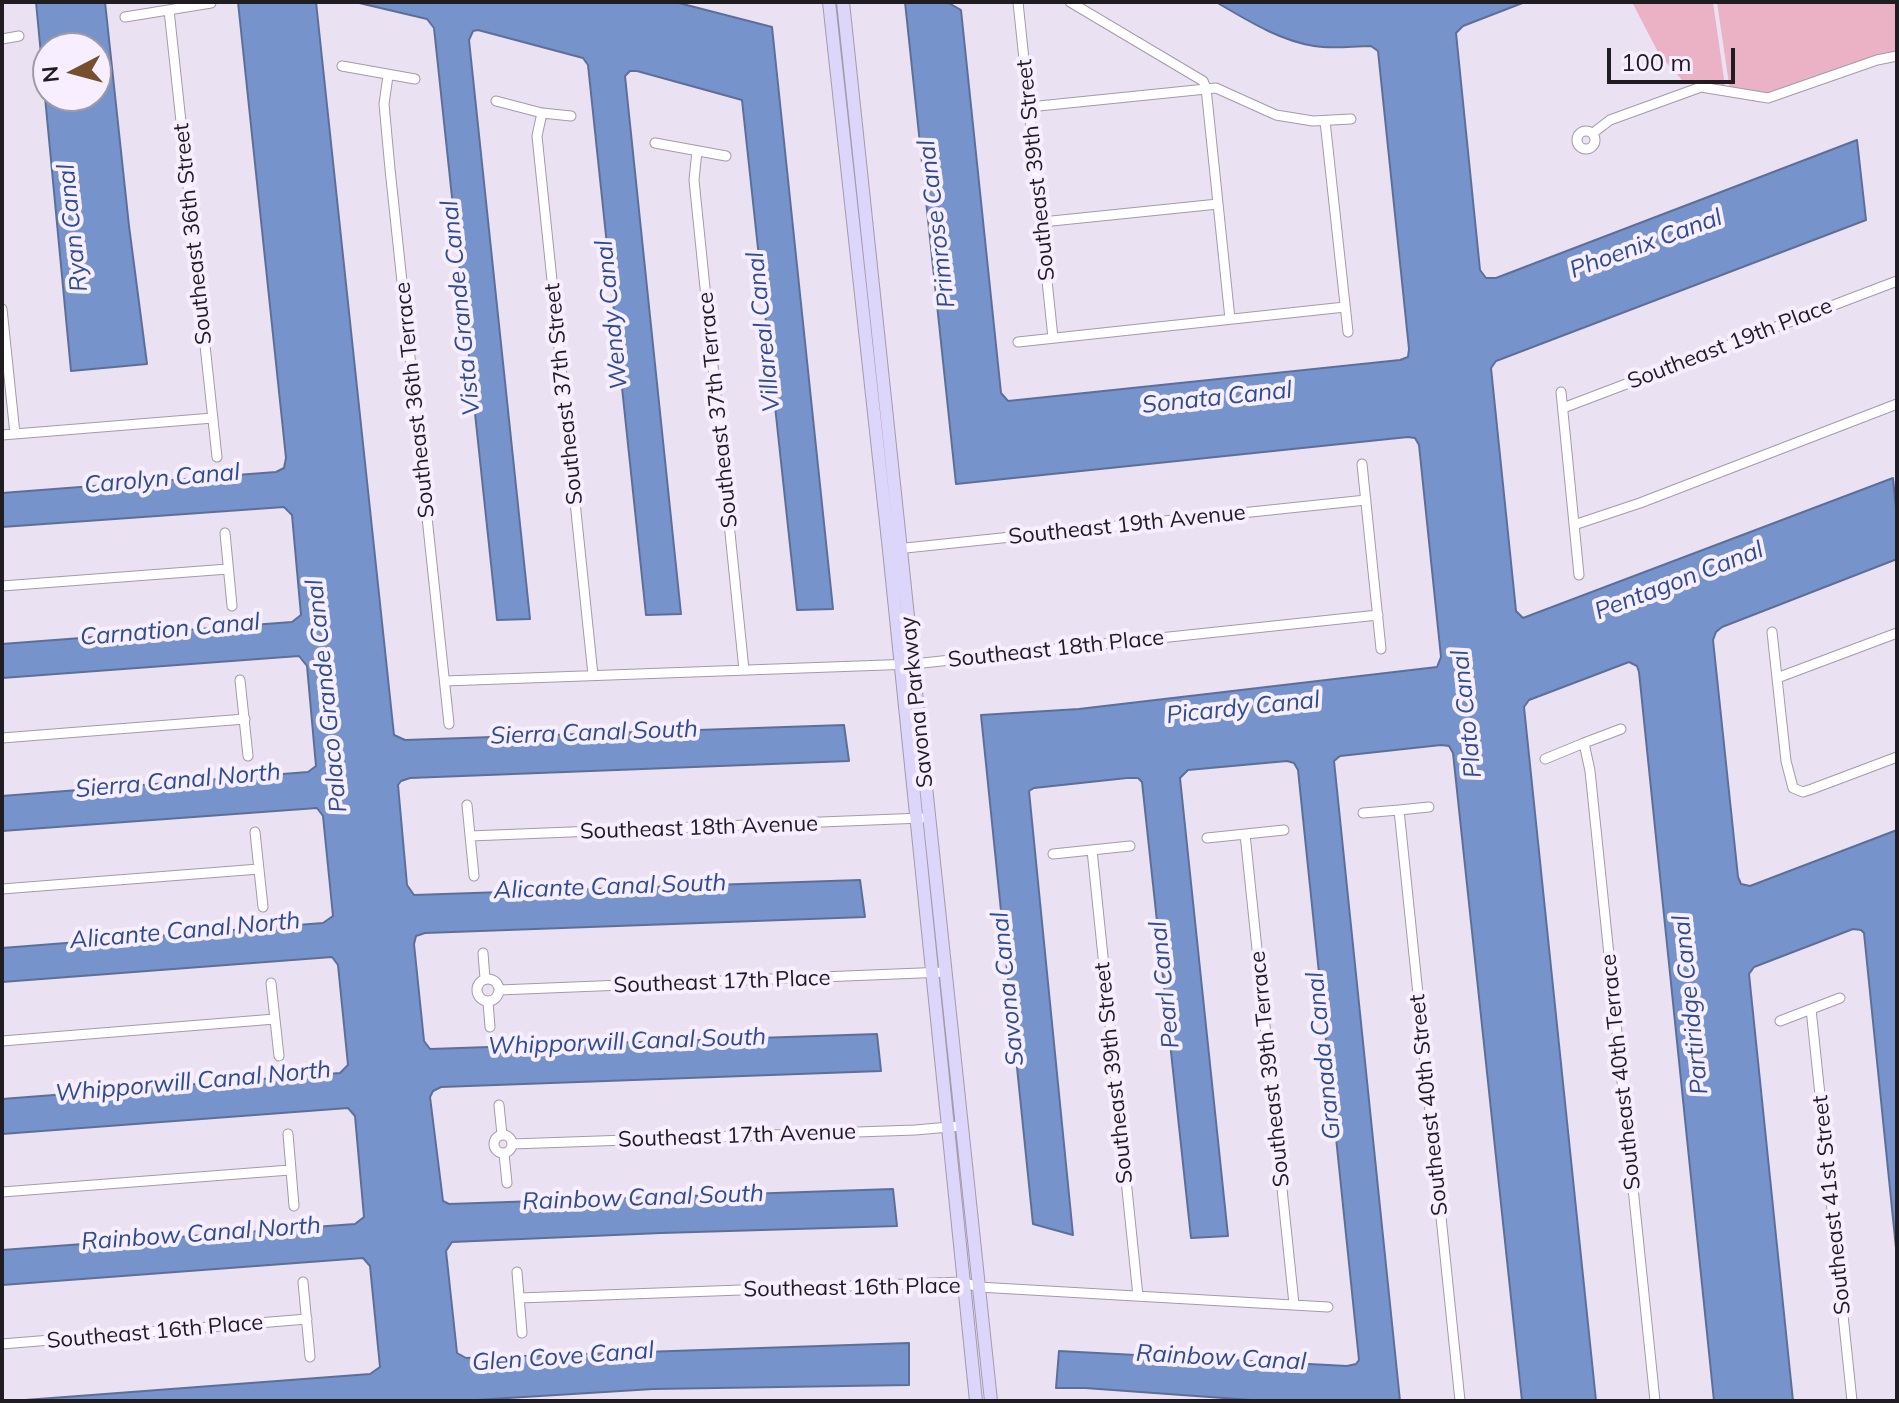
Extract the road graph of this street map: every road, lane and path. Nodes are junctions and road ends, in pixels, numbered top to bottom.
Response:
1 (829, 2) edge
2 (843, 2) edge
3 (1018, 2) edge
4 (1070, 2) edge
5 (211, 3) edge
6 (169, 10) junction
7 (125, 17) dead end
8 (19, 36) dead end
9 (2, 39) edge
10 (1897, 56) edge
11 (342, 66) dead end
12 (388, 76) junction
13 (415, 79) dead end
14 (1206, 88) junction
15 (496, 101) dead end
16 (1029, 107) junction
17 (542, 113) junction
18 (571, 116) dead end
19 (1351, 119) dead end
20 (1325, 121) junction
21 (1593, 133) dead end
22 (655, 143) dead end
23 (697, 151) junction
24 (726, 156) dead end
25 (1218, 204) junction
26 (1042, 222) junction
27 (1897, 281) edge
28 (860, 290) junction
29 (874, 290) junction
30 (1345, 307) junction
31 (2, 309) edge
32 (1230, 319) junction
33 (1348, 332) dead end
34 (1053, 338) junction
35 (1018, 342) dead end
36 (1561, 392) dead end
37 (1897, 404) edge
38 (1563, 408) junction
39 (213, 418) junction
40 (15, 434) junction
41 (2, 435) edge
42 (217, 457) dead end
43 (1362, 464) dead end
44 (1366, 500) junction
45 (1574, 525) junction
46 (225, 533) dead end
47 (895, 549) junction
48 (228, 569) junction
49 (1579, 575) dead end
50 (2, 586) edge
51 (232, 606) dead end
52 (1378, 615) junction
53 (1772, 632) dead end
54 (1897, 633) edge
55 (1381, 649) dead end
56 (907, 664) junction
57 (744, 670) junction
58 (593, 675) junction
59 (1777, 678) junction
60 (240, 680) dead end
61 (445, 681) junction
62 (245, 719) junction
63 (449, 724) dead end
64 (1621, 729) dead end
65 (2, 738) edge
66 (1584, 743) junction
67 (248, 756) dead end
68 (1897, 757) edge
69 (1545, 759) dead end
70 (467, 805) dead end
71 (1429, 807) dead end
72 (1399, 810) junction
73 (1363, 813) dead end
74 (923, 818) junction
75 (1284, 830) dead end
76 (255, 832) dead end
77 (1245, 834) junction
78 (470, 836) junction
79 (1207, 838) dead end
80 (1130, 846) dead end
81 (1092, 850) junction
82 (1053, 854) dead end
83 (259, 869) junction
84 (474, 876) dead end
85 (2, 889) edge
86 (263, 907) dead end
87 (483, 953) dead end
88 (939, 972) junction
89 (485, 979) junction
90 (271, 983) dead end
91 (499, 990) junction
92 (1840, 998) dead end
93 (488, 1002) junction
94 (1811, 1009) junction
95 (275, 1019) junction
96 (1780, 1021) dead end
97 (490, 1027) dead end
98 (2, 1041) edge
99 (279, 1056) dead end
100 (499, 1105) dead end
101 (955, 1126) junction
102 (288, 1134) dead end
103 (502, 1135) junction
104 (512, 1144) junction
105 (504, 1154) junction
106 (290, 1170) junction
107 (507, 1183) dead end
108 (2, 1192) edge
109 (294, 1206) dead end
110 (517, 1272) dead end
111 (303, 1282) dead end
112 (963, 1282) junction
113 (978, 1287) junction
114 (1138, 1296) junction
115 (519, 1298) junction
116 (1294, 1304) junction
117 (1328, 1307) dead end
118 (307, 1319) junction
119 (522, 1333) dead end
120 (2, 1344) edge
121 (310, 1357) dead end
122 (976, 1401) edge
123 (991, 1401) edge
124 (1460, 1401) edge
125 (1655, 1401) edge
126 (1852, 1401) edge

1 - 28 street, Savona Parkway
2 - 29 street, Savona Parkway
3 - 16 street, Southeast 39th Street
4 - 14 street
5 - 6 street
6 - 7 street
6 - 39 street, Southeast 36th Street
8 - 9 street
10 - 21 street
11 - 12 street
12 - 13 street
12 - 61 street, Southeast 36th Terrace
14 - 16 street
14 - 20 street
14 - 25 street
15 - 17 street
16 - 26 street, Southeast 39th Street
17 - 18 street
17 - 58 street, Southeast 37th Street
19 - 20 street
20 - 30 street
22 - 23 street
23 - 24 street
23 - 57 street, Southeast 37th Terrace
25 - 26 street
25 - 32 street
26 - 34 street, Southeast 39th Street
27 - 38 street, Southeast 19th Place
28 - 29 street
28 - 47 street, Savona Parkway
29 - 47 street, Savona Parkway
30 - 32 street
30 - 33 street
31 - 40 street
32 - 34 street
34 - 35 street
36 - 38 street
37 - 45 street
38 - 45 street
39 - 40 street
39 - 42 street, Southeast 36th Street
40 - 41 street
43 - 44 street
44 - 47 street, Southeast 19th Avenue
44 - 52 street
45 - 49 street
46 - 48 street
47 - 56 street, Savona Parkway
48 - 50 street
48 - 51 street
52 - 55 street
52 - 56 street, Southeast 18th Place
53 - 59 street
54 - 59 street
56 - 57 street, Southeast 18th Place
56 - 74 street, Savona Parkway
57 - 58 street, Southeast 18th Place
58 - 61 street, Southeast 18th Place
59 - 68 street
60 - 62 street
61 - 63 street, Southeast 36th Terrace
62 - 65 street
62 - 67 street
64 - 66 street
66 - 69 street
66 - 125 street, Southeast 40th Terrace
70 - 78 street
71 - 72 street
72 - 73 street
72 - 124 street, Southeast 40th Street
74 - 78 street, Southeast 18th Avenue
74 - 88 street, Savona Parkway
75 - 77 street
76 - 83 street
77 - 79 street
77 - 116 street, Southeast 39th Terrace
78 - 84 street
80 - 81 street
81 - 82 street
81 - 114 street, Southeast 39th Street
83 - 85 street
83 - 86 street
87 - 89 street
88 - 91 street, Southeast 17th Place
88 - 101 street, Savona Parkway
89 - 91 street
89 - 93 street
90 - 95 street
91 - 93 street
92 - 94 street
93 - 97 street
94 - 96 street
94 - 126 street, Southeast 41st Street
95 - 98 street
95 - 99 street
100 - 103 street
101 - 104 street, Southeast 17th Avenue
101 - 112 street, Savona Parkway
101 - 113 street, Savona Parkway
102 - 106 street
103 - 104 street
103 - 105 street
104 - 105 street
105 - 107 street
106 - 108 street
106 - 109 street
110 - 115 street
111 - 118 street
112 - 113 street, Southeast 16th Place
112 - 115 street, Southeast 16th Place
112 - 122 street, Savona Parkway
113 - 114 street, Southeast 16th Place
113 - 123 street, Savona Parkway
114 - 116 street, Southeast 16th Place
115 - 119 street
116 - 117 street, Southeast 16th Place
118 - 120 street, Southeast 16th Place
118 - 121 street

